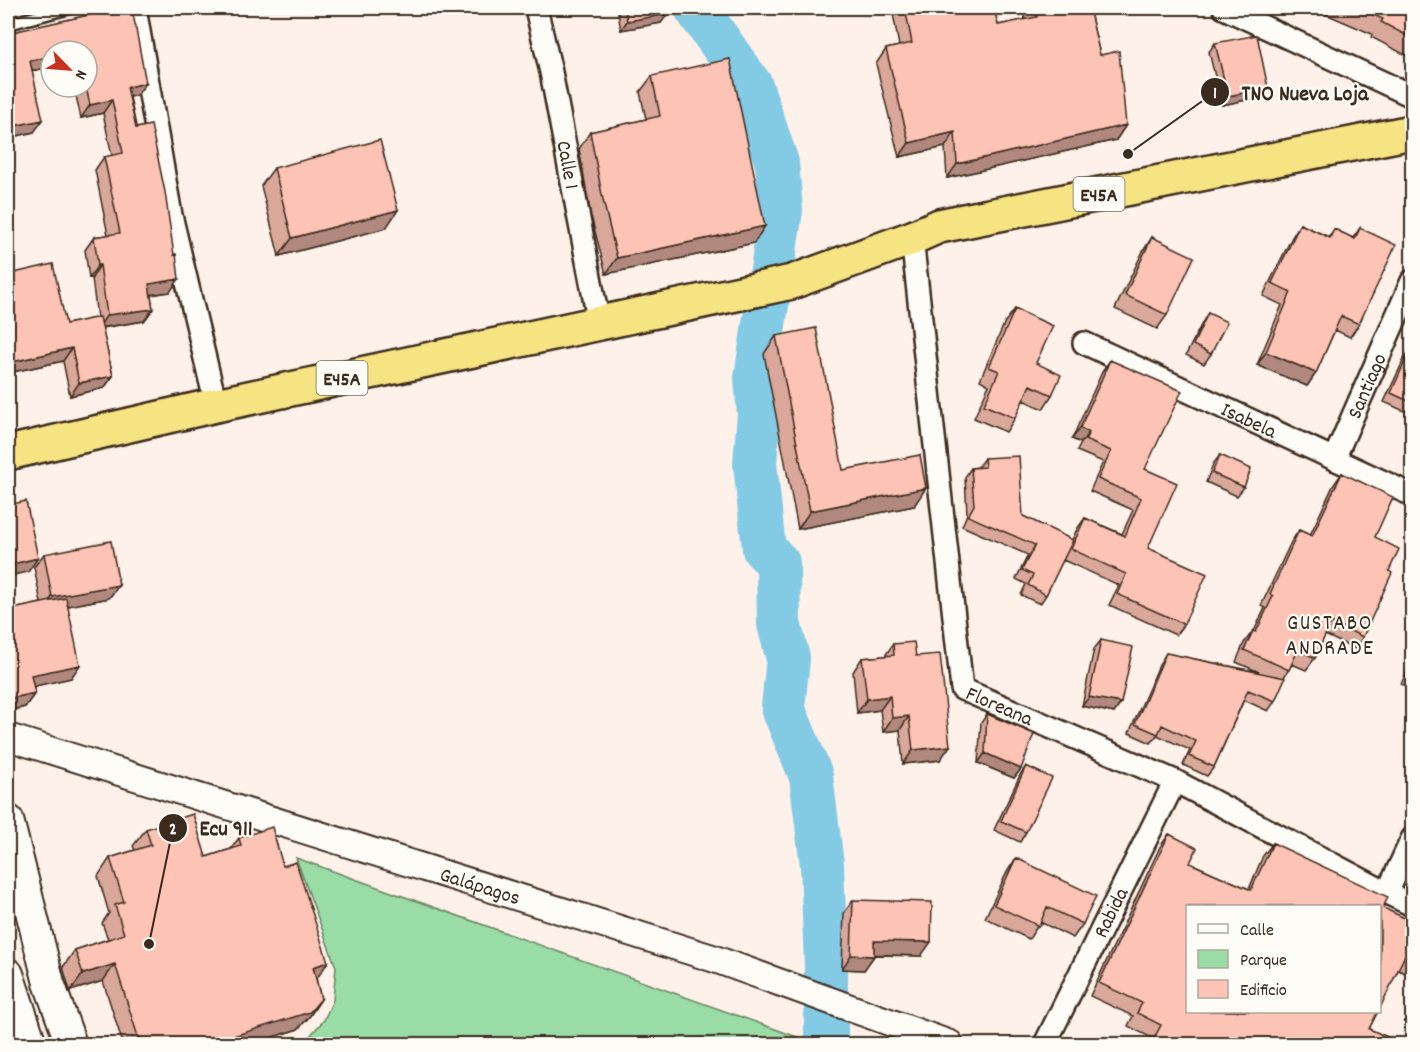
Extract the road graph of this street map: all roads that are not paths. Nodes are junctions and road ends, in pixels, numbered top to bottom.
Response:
1 (70, 8) edge
2 (135, 8) edge
3 (536, 8) edge
4 (1224, 8) edge
5 (8, 24) edge
6 (1413, 96) edge
7 (1413, 132) edge
8 (912, 238) junction
9 (1413, 281) edge
10 (599, 324) junction
11 (1084, 343) dead end
12 (216, 405) junction
13 (8, 453) edge
14 (1334, 459) junction
15 (1413, 495) edge
16 (8, 737) edge
17 (1175, 782) junction
18 (8, 820) edge
19 (1413, 838) edge
20 (1387, 893) junction
21 (1413, 905) edge
22 (8, 981) edge
23 (49, 983) junction
24 (31, 1044) edge
25 (71, 1044) edge
26 (950, 1044) edge
27 (1045, 1044) edge

1 - 5 lane
2 - 12 street
3 - 10 street, Calle 1
4 - 6 street
7 - 8 highway, E45A
8 - 10 highway, E45A
8 - 17 street, Floreana
9 - 14 street, Santiago
10 - 12 highway, E45A
11 - 14 street, Isabela
12 - 13 highway, E45A
14 - 15 street, Isabela
16 - 26 street, Galápagos
17 - 20 street, Floreana
17 - 27 street, Rabida
18 - 23 main road
19 - 20 street
20 - 21 street, Floreana
22 - 23 street
22 - 24 main road
23 - 25 main road

